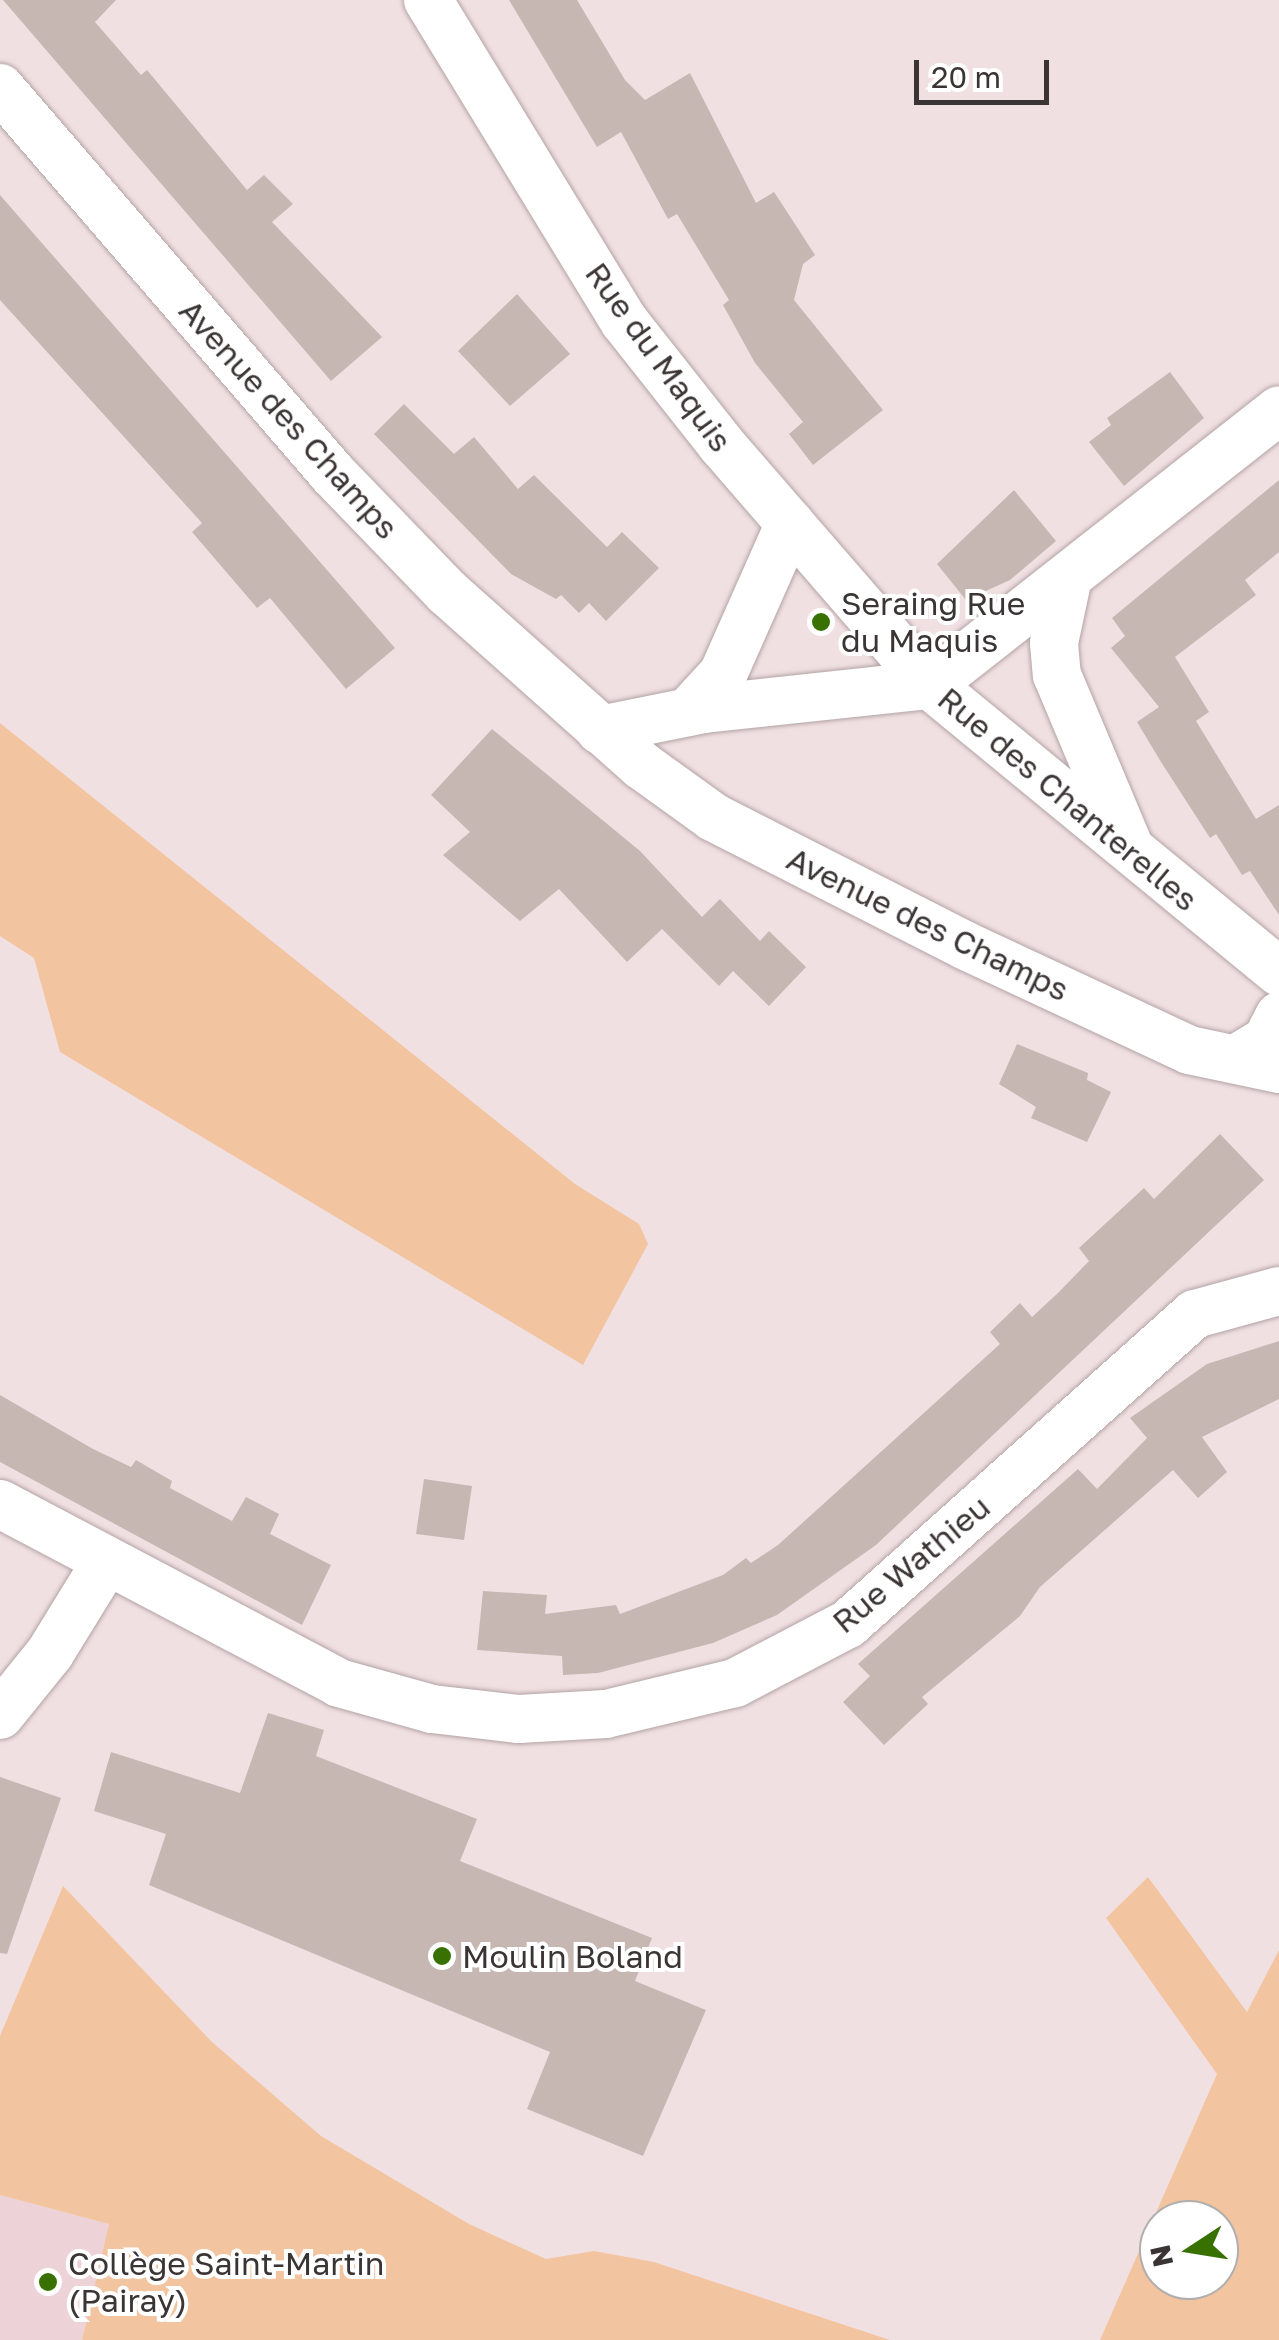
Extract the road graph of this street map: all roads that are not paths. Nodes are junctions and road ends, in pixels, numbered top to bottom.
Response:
1 (428, 0) edge
2 (0, 88) edge
3 (1279, 410) edge
4 (790, 523) junction
5 (1068, 577) junction
6 (930, 685) junction
7 (688, 712) junction
8 (600, 730) junction
9 (1130, 850) junction
10 (1277, 982) edge
11 (1279, 1016) edge
12 (1259, 1063) edge
13 (1279, 1290) edge
14 (0, 1504) edge
15 (106, 1562) junction
16 (0, 1715) edge

1 - 4 street, Rue du Maquis
2 - 8 street, Avenue des Champs
3 - 5 street, Rue des Chanterelles
4 - 6 street, Rue du Maquis
4 - 7 street
5 - 6 street, Rue des Chanterelles
5 - 9 street
6 - 7 street
6 - 9 street, Rue des Chanterelles
7 - 8 street
8 - 12 street, Avenue des Champs
9 - 10 street, Rue des Chanterelles
11 - 12 street
13 - 15 street, Rue Wathieu
14 - 15 street, Rue Wathieu
15 - 16 street

